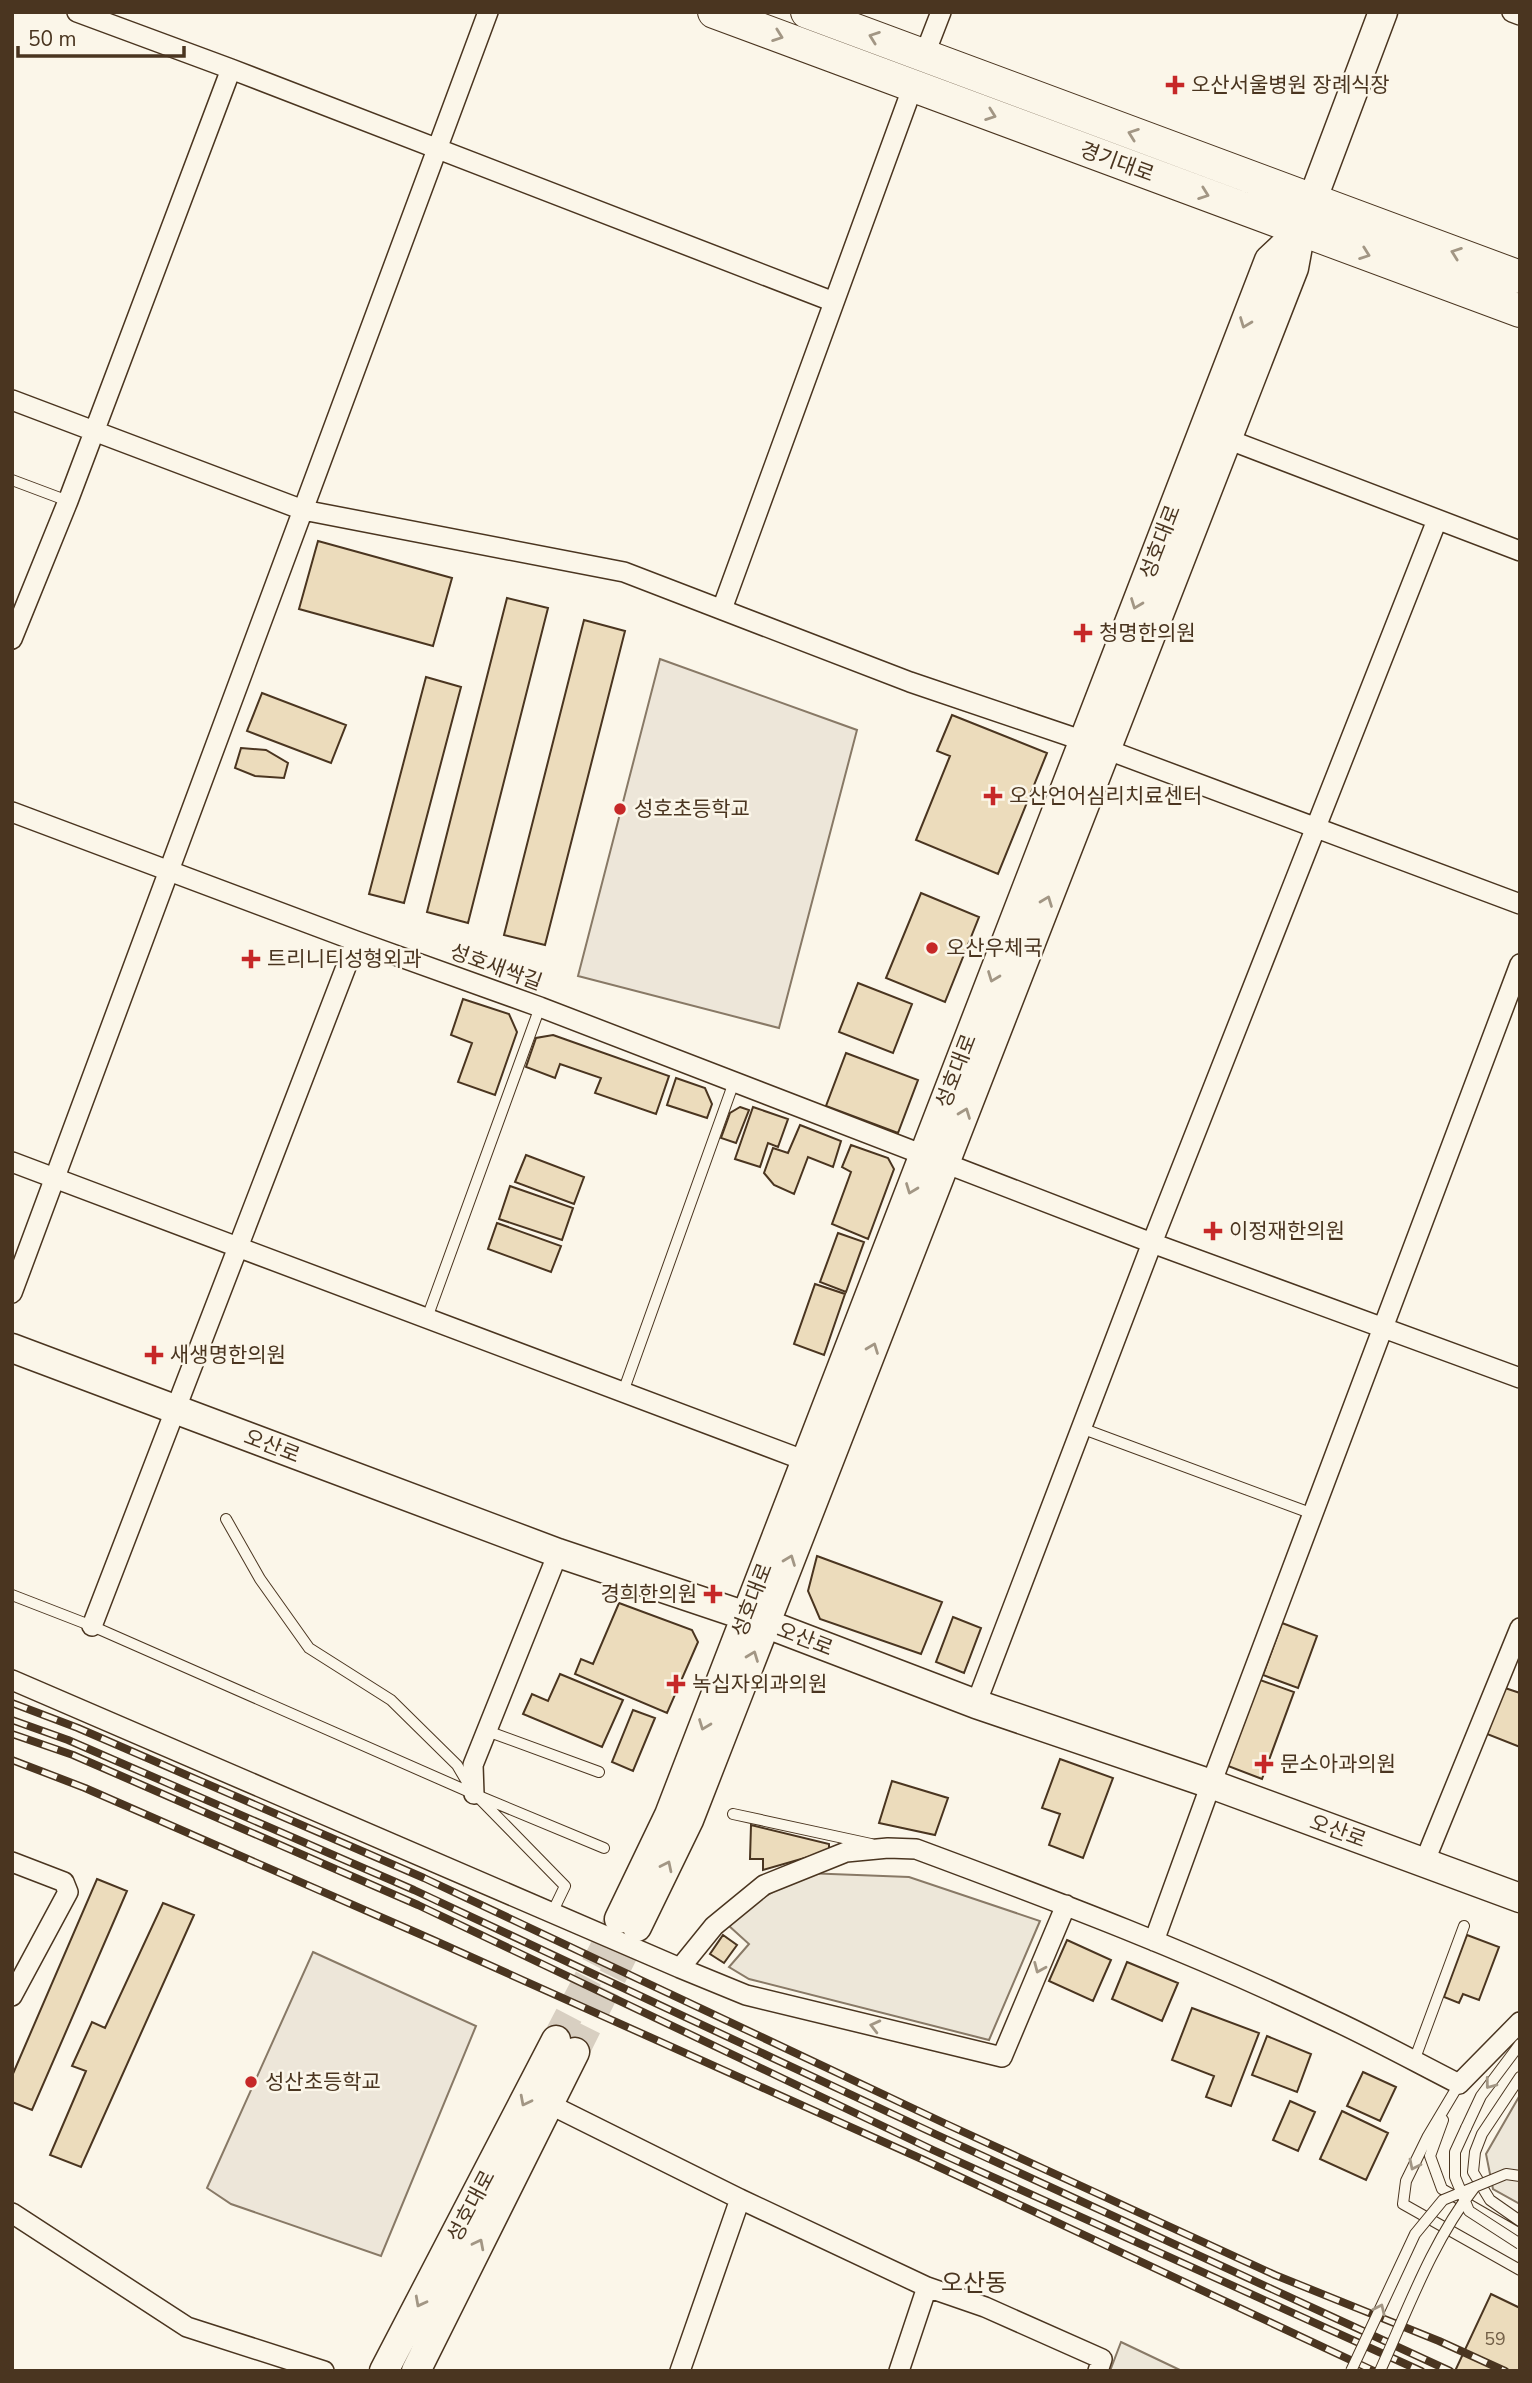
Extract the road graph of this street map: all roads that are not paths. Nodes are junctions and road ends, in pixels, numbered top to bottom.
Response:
1 (76, 12) edge
2 (488, 12) edge
3 (713, 12) edge
4 (807, 12) edge
5 (941, 12) edge
6 (1383, 12) edge
7 (1512, 12) edge
8 (1520, 15) edge
9 (924, 56) junction
10 (230, 69) junction
11 (913, 86) junction
12 (437, 149) junction
13 (1312, 200) junction
14 (1301, 230) junction
15 (1520, 276) edge
16 (834, 302) junction
17 (1520, 311) edge
18 (12, 400) edge
19 (94, 431) junction
20 (1227, 439) junction
21 (12, 480) edge
22 (68, 501) junction
23 (303, 510) junction
24 (1437, 520) junction
25 (1520, 551) edge
26 (722, 609) junction
27 (12, 639) edge
28 (1095, 745) junction
29 (12, 812) edge
30 (1318, 827) junction
31 (169, 870) junction
32 (1520, 904) edge
33 (356, 941) junction
34 (1520, 964) edge
35 (540, 1007) junction
36 (734, 1082) junction
37 (935, 1159) junction
38 (12, 1162) edge
39 (55, 1178) junction
40 (1152, 1243) junction
41 (237, 1246) junction
42 (12, 1293) edge
43 (427, 1318) junction
44 (1383, 1327) junction
45 (12, 1348) edge
46 (1520, 1378) edge
47 (623, 1392) junction
48 (175, 1409) junction
49 (1081, 1428) junction
50 (806, 1461) junction
51 (1312, 1514) junction
52 (226, 1519) dead end
53 (558, 1553) junction
54 (12, 1595) edge
55 (756, 1620) junction
56 (93, 1626) junction
57 (1520, 1628) edge
58 (12, 1681) edge
59 (976, 1704) junction
60 (487, 1731) junction
61 (599, 1772) dead end
62 (1211, 1784) junction
63 (474, 1794) junction
64 (733, 1814) dead end
65 (604, 1848) dead end
66 (888, 1848) junction
67 (12, 1862) edge
68 (1424, 1863) junction
69 (1520, 1898) edge
70 (1066, 1905) junction
71 (552, 1914) junction
72 (628, 1923) tunnel mouth
73 (1464, 1926) dead end
74 (1154, 1941) junction
75 (680, 1968) junction
76 (12, 1996) edge
77 (1520, 2022) edge
78 (1520, 2044) edge
79 (1414, 2061) junction
80 (1520, 2077) edge
81 (1455, 2090) junction
82 (549, 2104) junction
83 (1520, 2176) edge
84 (1476, 2185) junction
85 (740, 2199) junction
86 (12, 2213) edge
87 (1520, 2221) edge
88 (1520, 2234) edge
89 (1520, 2244) edge
90 (1520, 2270) edge
91 (928, 2287) junction
92 (324, 2371) edge
93 (384, 2371) edge
94 (416, 2371) edge
95 (680, 2371) edge
96 (899, 2371) edge
97 (1098, 2371) edge
98 (1351, 2371) edge
99 (1380, 2371) edge

1 - 10 street
2 - 12 street
3 -> 11 main road, 경기대로
9 -> 4 main road, 경기대로
5 - 9 street
6 - 13 main road, 성호대로
7 - 8 street
13 -> 9 main road, 경기대로
10 - 12 street
10 - 19 street
11 -> 14 main road, 경기대로
11 - 16 street
12 - 16 street
12 - 23 street
13 - 14 main road, 성호대로
15 -> 13 main road, 경기대로
14 -> 17 main road, 경기대로
14 - 20 main road, 성호대로
14 -> 28 main road, 성호대로
16 - 26 street
18 - 19 street
19 - 22 street
19 - 23 street
20 - 24 street
20 - 28 main road, 성호대로
21 - 22 lane
22 - 27 street
23 - 26 street
23 - 31 street
24 - 25 street
24 - 30 street
26 - 28 street
28 - 30 street
28 - 37 main road, 성호대로
29 - 31 street, 성호새싹길
30 - 32 street
30 - 40 street
31 - 33 street, 성호새싹길
31 - 39 street
33 - 35 street, 성호새싹길
33 - 41 street
34 - 44 street
35 - 36 street, 성호새싹길
35 - 43 lane
36 - 37 street, 성호새싹길
36 - 47 lane
37 - 40 street, 성호새싹길
37 -> 50 main road, 성호대로
55 -> 37 main road, 성호대로
38 - 39 street
39 - 41 street
39 - 42 street
40 - 44 street, 성호새싹길
40 - 49 street
41 - 43 street
41 - 48 street
43 - 47 street
44 - 46 street, 성호새싹길
44 - 51 street
45 - 48 main road, 오산로
47 - 50 street
48 - 53 main road, 오산로
48 - 56 street
49 - 51 lane
49 - 59 street
50 - 55 main road, 성호대로
51 - 62 street
52 - 63 lane
53 - 55 main road, 오산로
53 - 60 street
54 - 56 lane
55 - 59 main road, 오산로
55 - 72 main road, 성호대로
56 - 63 lane
57 - 68 street
58 - 71 street
59 - 62 main road, 오산로
60 - 61 lane
60 - 63 street
62 - 68 main road, 오산로
62 - 74 street
63 - 65 lane
63 - 71 lane
64 - 66 lane
66 - 70 street
66 - 75 street
67 - 76 street
68 - 69 main road, 오산로
70 - 74 street
70 -> 75 street
71 - 75 street
73 - 79 lane
74 - 79 street
77 - 81 street
78 -> 89 lane, bridge
79 - 81 street
80 - 87 lane
81 - 88 lane
81 -> 90 lane
82 - 85 street
82 -> 93 main road, 성호대로
94 -> 82 main road, 성호대로
83 - 84 lane, bridge
98 -> 84 lane, bridge
84 - 99 lane, bridge
85 - 91 street
85 - 95 street
86 - 92 street
91 - 96 street
91 - 97 street

